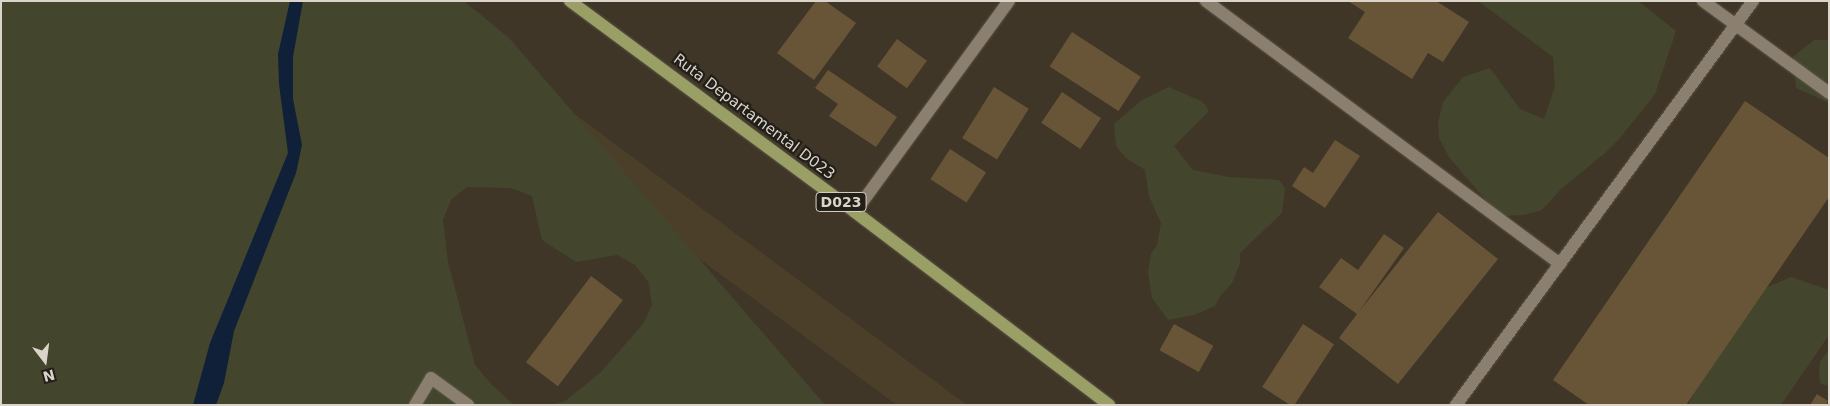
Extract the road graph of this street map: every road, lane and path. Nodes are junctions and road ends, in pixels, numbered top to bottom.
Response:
1 (570, 1) edge
2 (1009, 1) edge
3 (1206, 1) edge
4 (1703, 1) edge
5 (1753, 1) edge
6 (1736, 25) junction
7 (1829, 93) edge
8 (855, 212) junction
9 (1560, 264) junction
10 (415, 405) edge
11 (468, 405) edge
12 (1109, 405) edge
13 (1456, 405) edge

1 - 8 main road, Ruta Departamental D023 / D023
2 - 8 street
3 - 9 street
4 - 6 street
5 - 6 street
6 - 7 street
6 - 9 street
8 - 12 main road, Ruta Departamental D023 / D023
9 - 13 street
10 - 11 street

